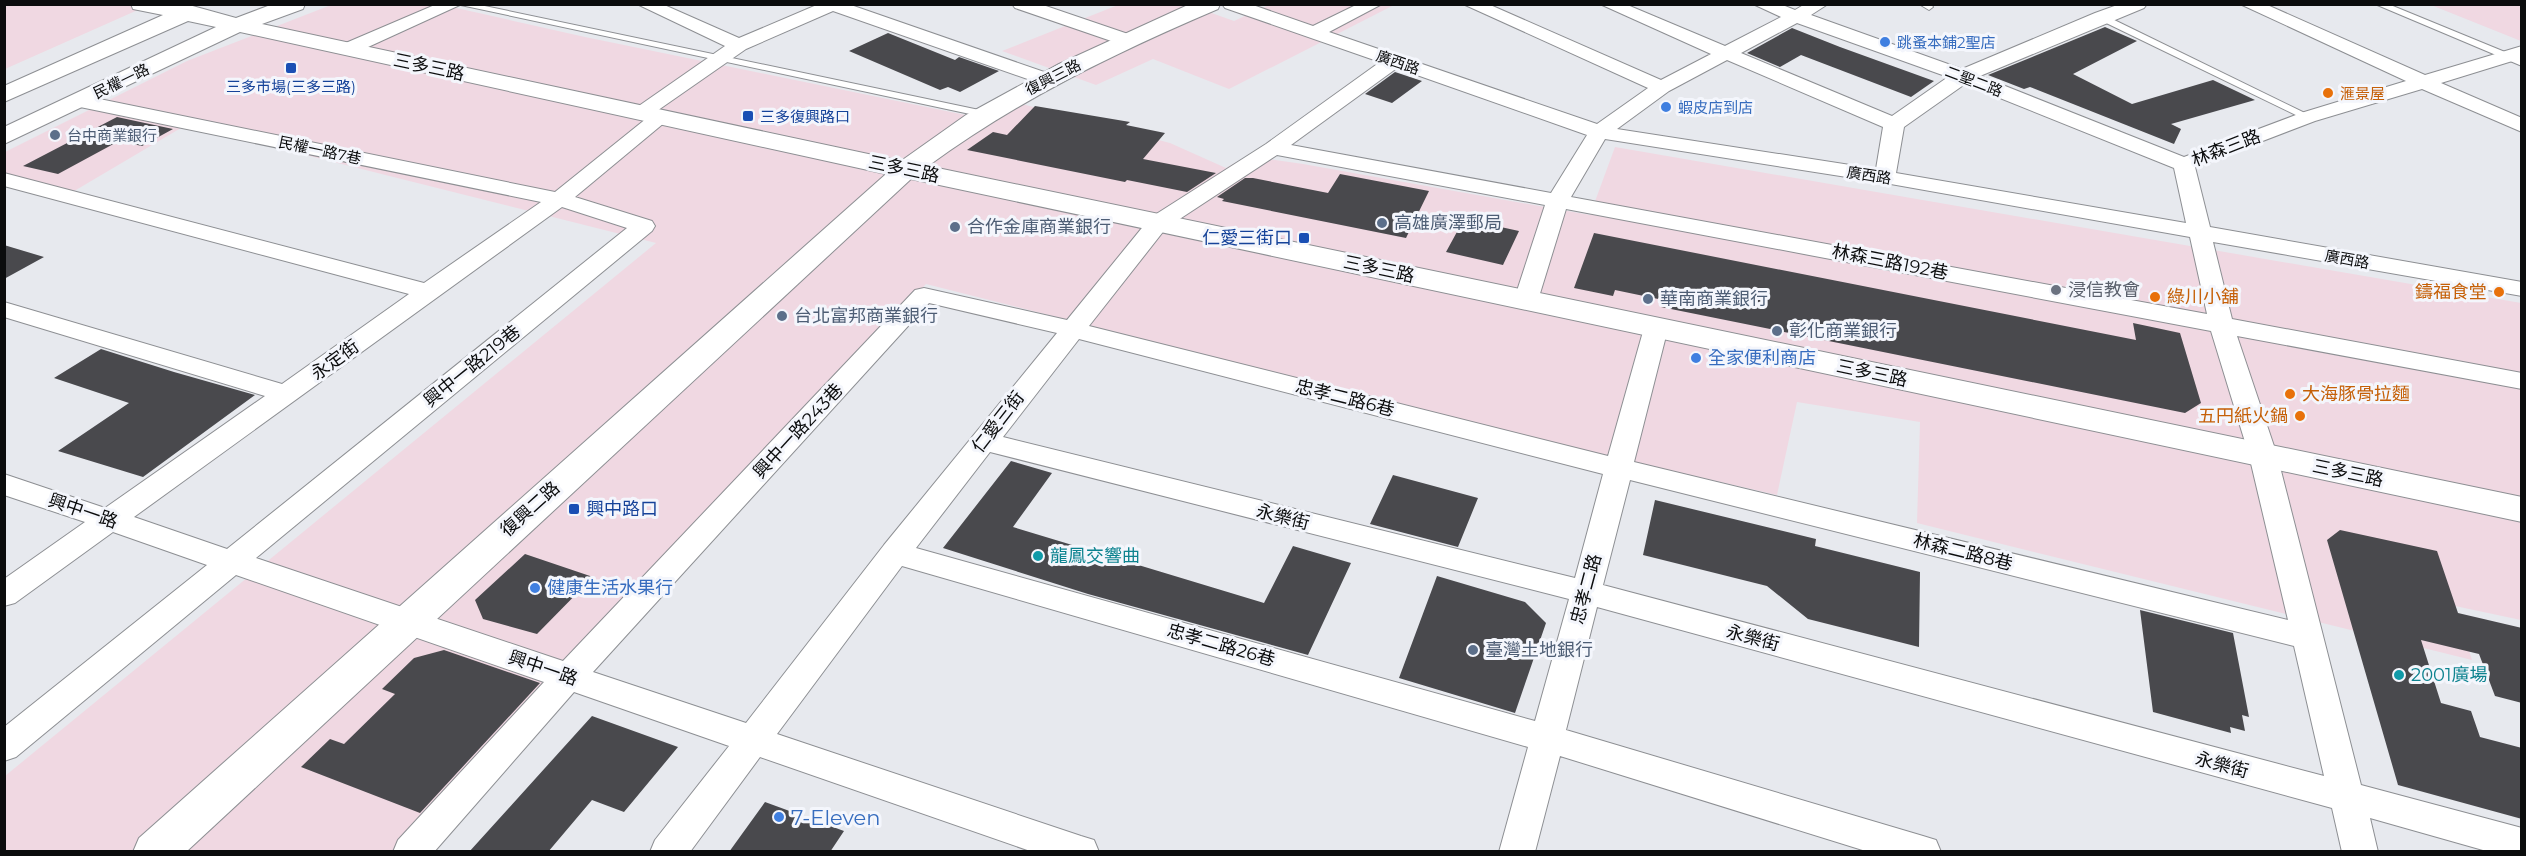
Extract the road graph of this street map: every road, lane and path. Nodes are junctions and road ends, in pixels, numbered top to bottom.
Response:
1 (295, 4) edge
2 (453, 4) edge
3 (460, 4) edge
4 (646, 4) edge
5 (1021, 4) edge
6 (1210, 4) edge
7 (1231, 4) edge
8 (1373, 4) edge
9 (1472, 4) edge
10 (1609, 4) edge
11 (1762, 4) edge
12 (1819, 4) edge
13 (2138, 4) edge
14 (2248, 4) edge
15 (2379, 4) edge
16 (832, 5) edge
17 (162, 8) edge
18 (209, 12) edge
19 (243, 15) edge
20 (1793, 16) junction
21 (2101, 17) junction
22 (1313, 33) junction
23 (1127, 40) junction
24 (739, 45) junction
25 (348, 49) junction
26 (1726, 52) junction
27 (2516, 57) edge
28 (717, 59) junction
29 (1394, 61) junction
30 (1963, 76) junction
31 (4, 78) edge
32 (1046, 80) junction
33 (2423, 82) junction
34 (1662, 87) junction
35 (4, 95) edge
36 (80, 101) junction
37 (4, 114) edge
38 (984, 114) junction
39 (650, 116) junction
40 (2308, 117) junction
41 (1894, 124) junction
42 (2522, 126) edge
43 (1599, 132) junction
44 (4, 137) edge
45 (1273, 148) junction
46 (2184, 164) junction
47 (907, 169) junction
48 (1886, 177) junction
49 (4, 179) edge
50 (559, 199) junction
51 (1558, 200) junction
52 (1158, 223) junction
53 (2201, 233) junction
54 (2522, 289) edge
55 (429, 292) junction
56 (1526, 300) junction
57 (4, 309) edge
58 (2221, 324) junction
59 (1656, 328) junction
60 (1072, 329) junction
61 (2522, 381) edge
62 (288, 393) junction
63 (983, 441) junction
64 (2263, 455) junction
65 (1619, 468) junction
66 (4, 484) edge
67 (2522, 510) edge
68 (110, 520) junction
69 (896, 553) junction
70 (232, 561) junction
71 (1585, 592) junction
72 (4, 595) edge
73 (406, 621) junction
74 (2308, 637) junction
75 (568, 676) junction
76 (1547, 738) junction
77 (755, 740) junction
78 (4, 747) edge
79 (2348, 799) junction
80 (2522, 844) edge
81 (155, 852) edge
82 (411, 852) edge
83 (668, 852) edge
84 (1081, 852) edge
85 (1517, 852) edge
86 (1923, 852) edge
87 (2361, 852) edge

1 - 19 street, 民權一路
2 - 25 street
3 - 28 lane
4 - 24 street
5 - 23 street
6 - 23 street, 復興三路
7 - 22 street, 廣西路
8 - 22 street
9 - 34 street
10 - 26 street
11 - 20 street, 二聖二路
12 - 20 street
13 - 21 street
14 - 33 street
15 - 27 lane
16 - 24 street, 永定街
16 - 32 street
17 - 18 street, 三多三路
17 - 31 street
17 - 35 street, 民權一路
18 - 19 street, 三多三路
18 - 37 street, 民權一路
19 - 25 street, 三多三路
19 - 36 street, 民權一路
20 - 26 street
20 - 30 street, 二聖二路
21 - 30 street
21 - 40 lane
22 - 29 street, 廣西路
23 - 32 street, 復興三路
24 - 28 street, 永定街
25 - 39 street, 三多三路
26 - 34 street
26 - 41 street
27 - 33 street, 林森三路
28 - 38 lane
28 - 39 street, 永定街
29 - 43 street, 廣西路
29 - 45 street, 仁愛三街
30 - 41 street
30 - 46 street, 二聖二路
32 - 38 street, 復興三路
33 - 40 street, 林森三路
33 - 42 street
34 - 43 street
36 - 44 street, 民權一路
36 - 50 street, 民權一路7巷
38 - 47 street, 復興三路
39 - 47 street, 三多三路
39 - 50 street, 永定街
40 - 46 street, 林森三路
41 - 48 street
43 - 48 street, 廣西路
43 - 51 street
45 - 51 street, 林森三路192巷
45 - 52 street, 仁愛三街
46 - 53 street, 林森三路
47 - 52 street, 三多三路
47 - 73 street, 復興二路
48 - 53 street, 廣西路
49 - 55 street
50 - 55 street, 永定街
50 - 70 street, 興中一路219巷
51 - 56 street
51 - 58 street, 林森三路192巷
52 - 56 street, 三多三路
52 - 60 street, 仁愛三街
53 - 54 street, 廣西路
53 - 58 street, 林森三路
55 - 62 street, 永定街
56 - 59 street, 三多三路
57 - 62 street
58 - 61 street, 林森三路192巷
58 - 64 street, 林森三路
59 - 64 street, 三多三路
59 - 65 street, 忠孝二路
60 - 63 street, 仁愛三街
60 - 65 street, 忠孝二路6巷
60 - 75 street, 興中一路243巷
62 - 68 street, 永定街
63 - 69 street, 仁愛三街
63 - 71 street, 永樂街
64 - 67 street, 三多三路
64 - 74 street, 林森三路
65 - 71 street, 忠孝二路
65 - 74 street, 林森二路8巷
66 - 68 street, 興中一路
68 - 70 street, 興中一路
68 - 72 street, 永定街
69 - 76 street, 忠孝二路26巷
69 - 77 street, 仁愛三街
70 - 73 street, 興中一路
70 - 78 street
71 - 76 street, 忠孝二路
71 - 79 street, 永樂街
73 - 75 street, 興中一路
73 - 81 street, 復興二路
74 - 79 street, 林森三路
75 - 77 street, 興中一路
75 - 82 street
76 - 85 street, 忠孝二路
76 - 86 street, 忠孝二路26巷
77 - 83 street, 仁愛三街
77 - 84 street, 興中一路
79 - 80 street, 永樂街
79 - 87 street, 林森三路

